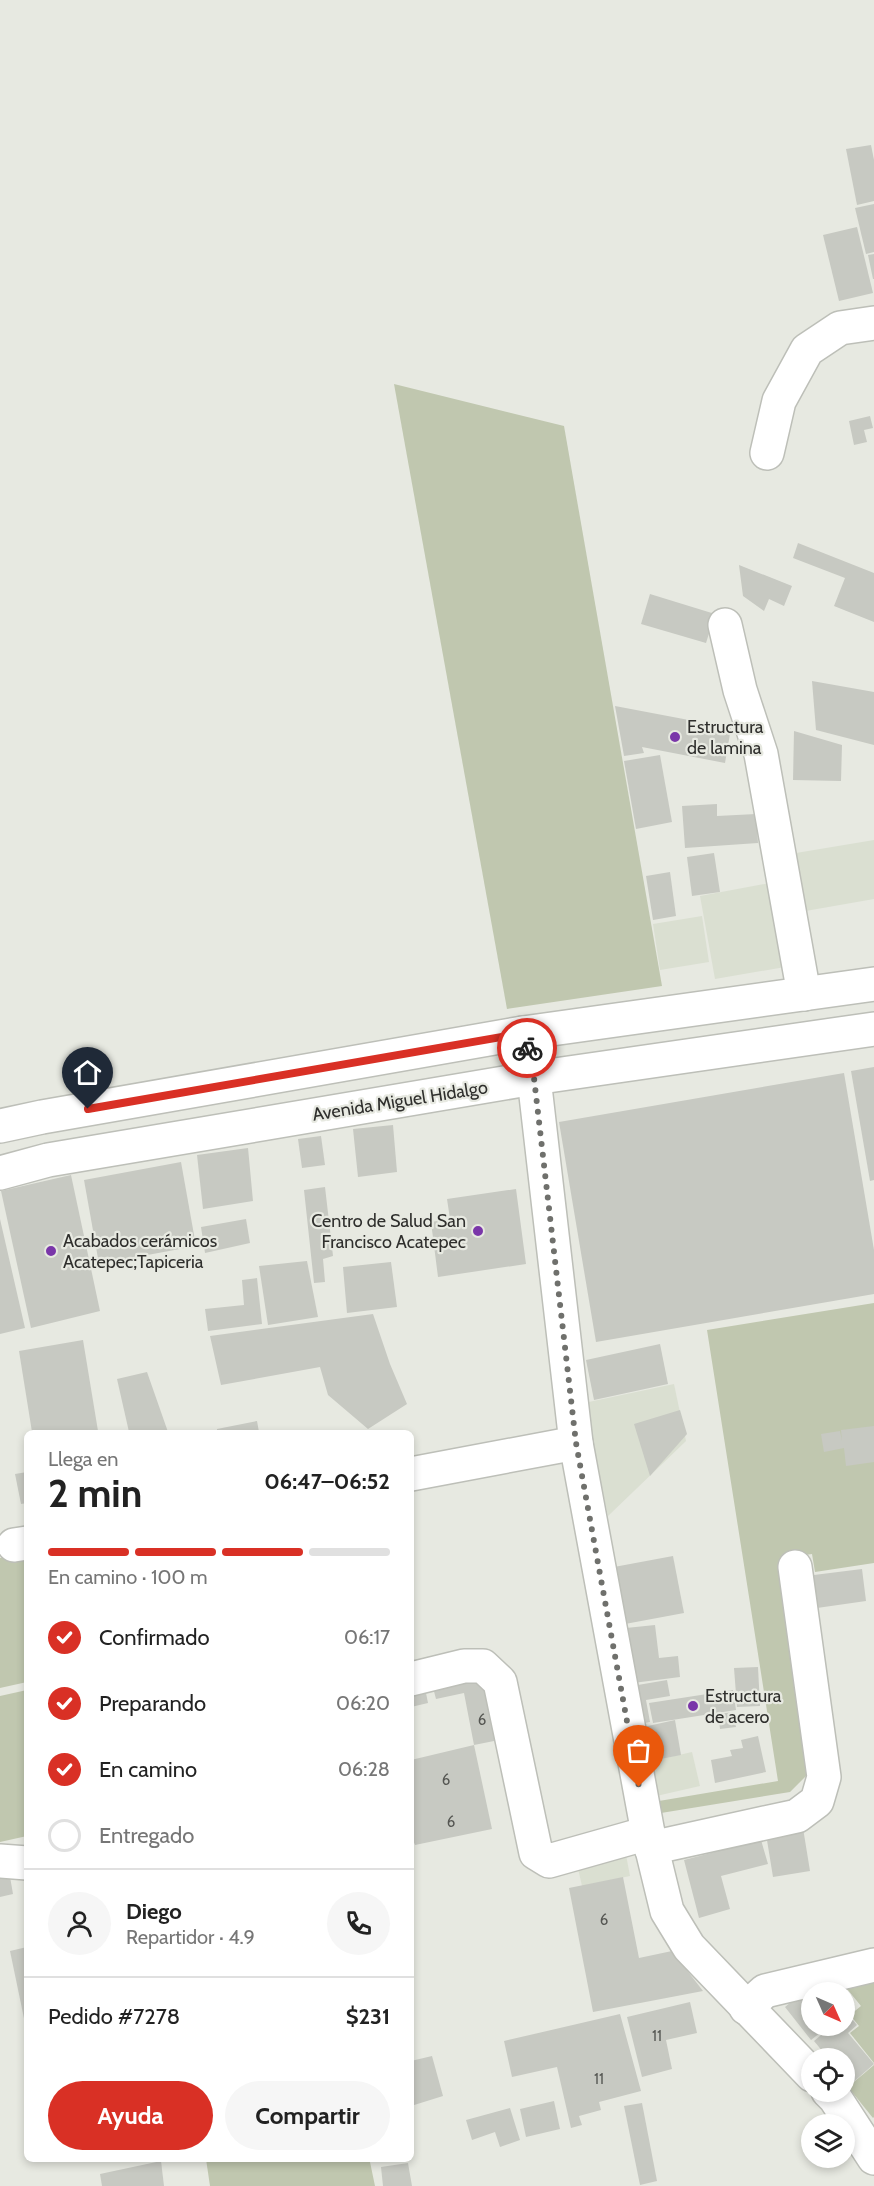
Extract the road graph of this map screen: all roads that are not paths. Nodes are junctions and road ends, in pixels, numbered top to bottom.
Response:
1 (874, 323) edge
2 (767, 453) dead end
3 (725, 625) dead end
4 (874, 984) edge
5 (804, 994) junction
6 (874, 1029) edge
7 (524, 1033) junction
8 (534, 1078) junction
9 (0, 1126) edge
10 (0, 1173) edge
11 (576, 1443) junction
12 (414, 1473) edge
13 (795, 1567) dead end
14 (414, 1678) edge
15 (650, 1840) junction
16 (0, 1861) edge
17 (24, 1863) edge
18 (874, 1965) edge
19 (746, 2008) junction
20 (801, 2063) edge
21 (838, 2102) edge
22 (874, 2158) edge

1 - 2 street
3 - 5 street
4 - 5 street
5 - 7 street
6 - 8 street, Avenida Miguel Hidalgo
7 - 8 street
7 - 9 street
8 - 10 street, Avenida Miguel Hidalgo
8 - 11 street
11 - 12 street
11 - 15 street
13 - 15 street
14 - 15 street
15 - 19 street
16 - 17 street
18 - 19 street
19 - 20 street
21 - 22 street

